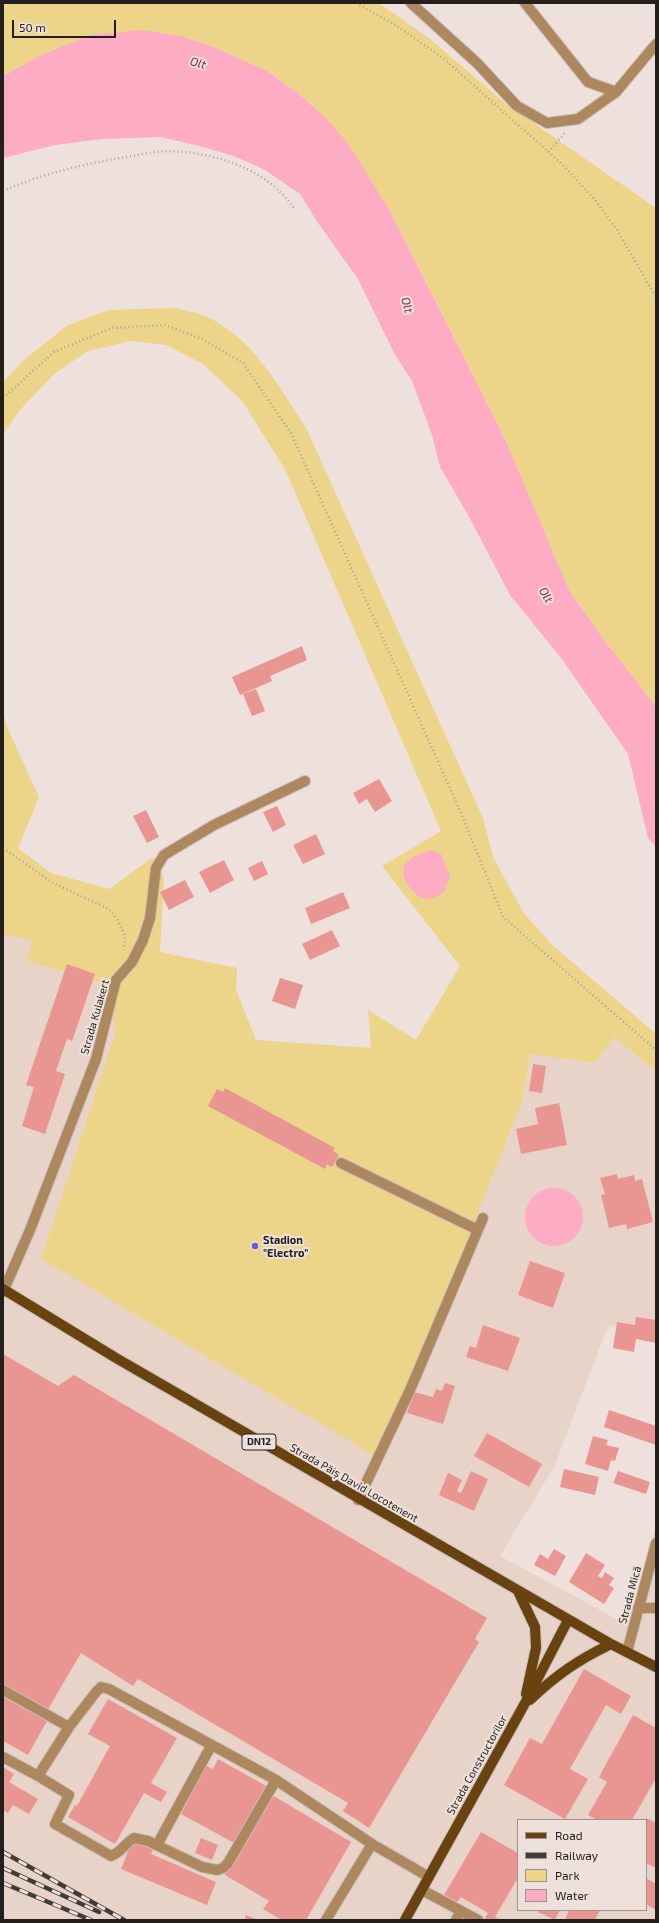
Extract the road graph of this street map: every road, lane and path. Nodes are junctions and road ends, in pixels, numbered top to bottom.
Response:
1 (356, 3) edge
2 (411, 3) edge
3 (525, 3) edge
4 (656, 44) edge
5 (616, 92) junction
6 (578, 119) junction
7 (548, 152) junction
8 (3, 191) edge
9 (294, 208) dead end
10 (656, 297) edge
11 (3, 398) edge
12 (305, 781) dead end
13 (3, 848) edge
14 (124, 952) dead end
15 (656, 1050) edge
16 (341, 1163) dead end
17 (483, 1218) dead end
18 (478, 1230) junction
19 (4, 1291) edge
20 (358, 1500) junction
21 (656, 1543) edge
22 (518, 1591) junction
23 (638, 1608) junction
24 (656, 1608) edge
25 (568, 1620) junction
26 (611, 1644) junction
27 (627, 1652) junction
28 (656, 1667) edge
29 (3, 1690) edge
30 (524, 1706) junction
31 (69, 1728) junction
32 (211, 1746) junction
33 (3, 1757) edge
34 (38, 1776) junction
35 (276, 1780) junction
36 (372, 1844) junction
37 (157, 1845) junction
38 (429, 1877) junction
39 (422, 1890) junction
40 (458, 1916) edge
41 (326, 1920) edge
42 (405, 1920) edge
43 (478, 1920) edge

1 - 7 path
2 - 6 street
3 - 5 street
4 - 5 street
5 - 6 street
6 - 7 path
7 - 10 path
8 - 9 path
11 - 15 path
12 - 19 street, Strada Kulakert
13 - 14 path
16 - 18 street
17 - 18 street
18 - 20 street
19 - 20 main road, Strada Păiș David Locotenent / DN12
20 - 22 main road, Strada Păiș David Locotenent / DN12
21 - 23 street, Strada Mică
22 - 25 main road, Strada Păiș David Locotenent / DN12
22 - 30 main road
23 - 24 street
23 - 27 street, Strada Mică
25 - 26 main road, Strada Păiș David Locotenent / DN12
25 - 30 main road, Strada Constructorilor
26 - 27 main road, Strada Păiș David Locotenent / DN12
26 - 30 main road
27 - 28 main road, Strada Păiș David Locotenent / DN12
29 - 31 street
30 - 38 main road, Strada Constructorilor
31 - 32 street
31 - 34 street
32 - 35 street
32 - 37 street
33 - 34 street
34 - 37 street
35 - 36 street
35 - 37 street
36 - 38 street
36 - 41 street
38 - 39 main road, Strada Constructorilor
39 - 40 street
39 - 42 main road, Strada Constructorilor
40 - 43 street

